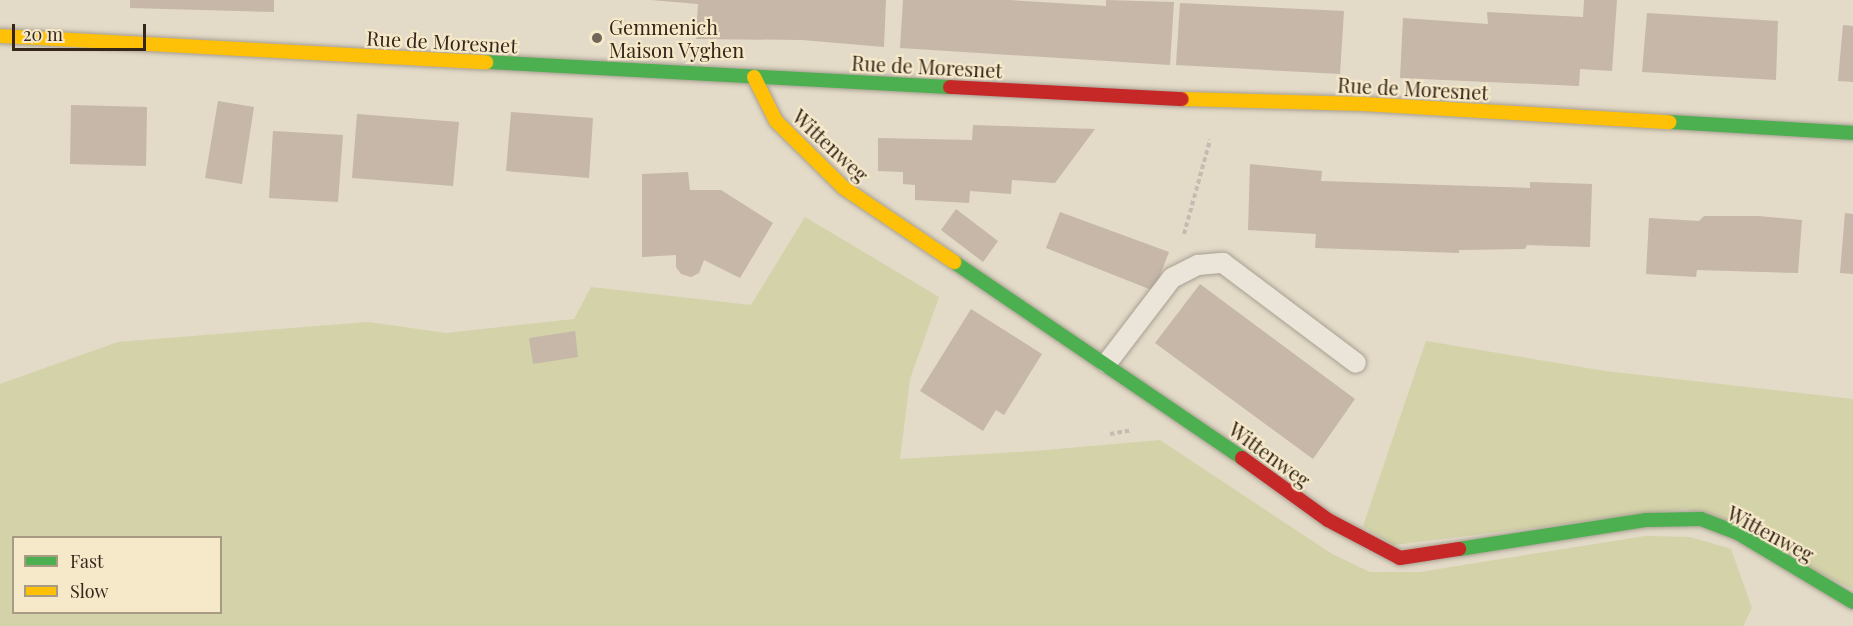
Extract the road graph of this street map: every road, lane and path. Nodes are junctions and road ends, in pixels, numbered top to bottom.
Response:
1 (0, 36) edge
2 (754, 78) junction
3 (1221, 101) junction
4 (1853, 134) edge
5 (1172, 278) junction
6 (1107, 363) junction
7 (1356, 363) dead end
8 (1853, 602) edge

1 - 2 street, Rue de Moresnet
2 - 3 street, Rue de Moresnet
2 - 6 street, Wittenweg
3 - 4 street, Rue de Moresnet
3 - 5 path
5 - 6 lane
5 - 7 lane
6 - 8 street, Wittenweg

